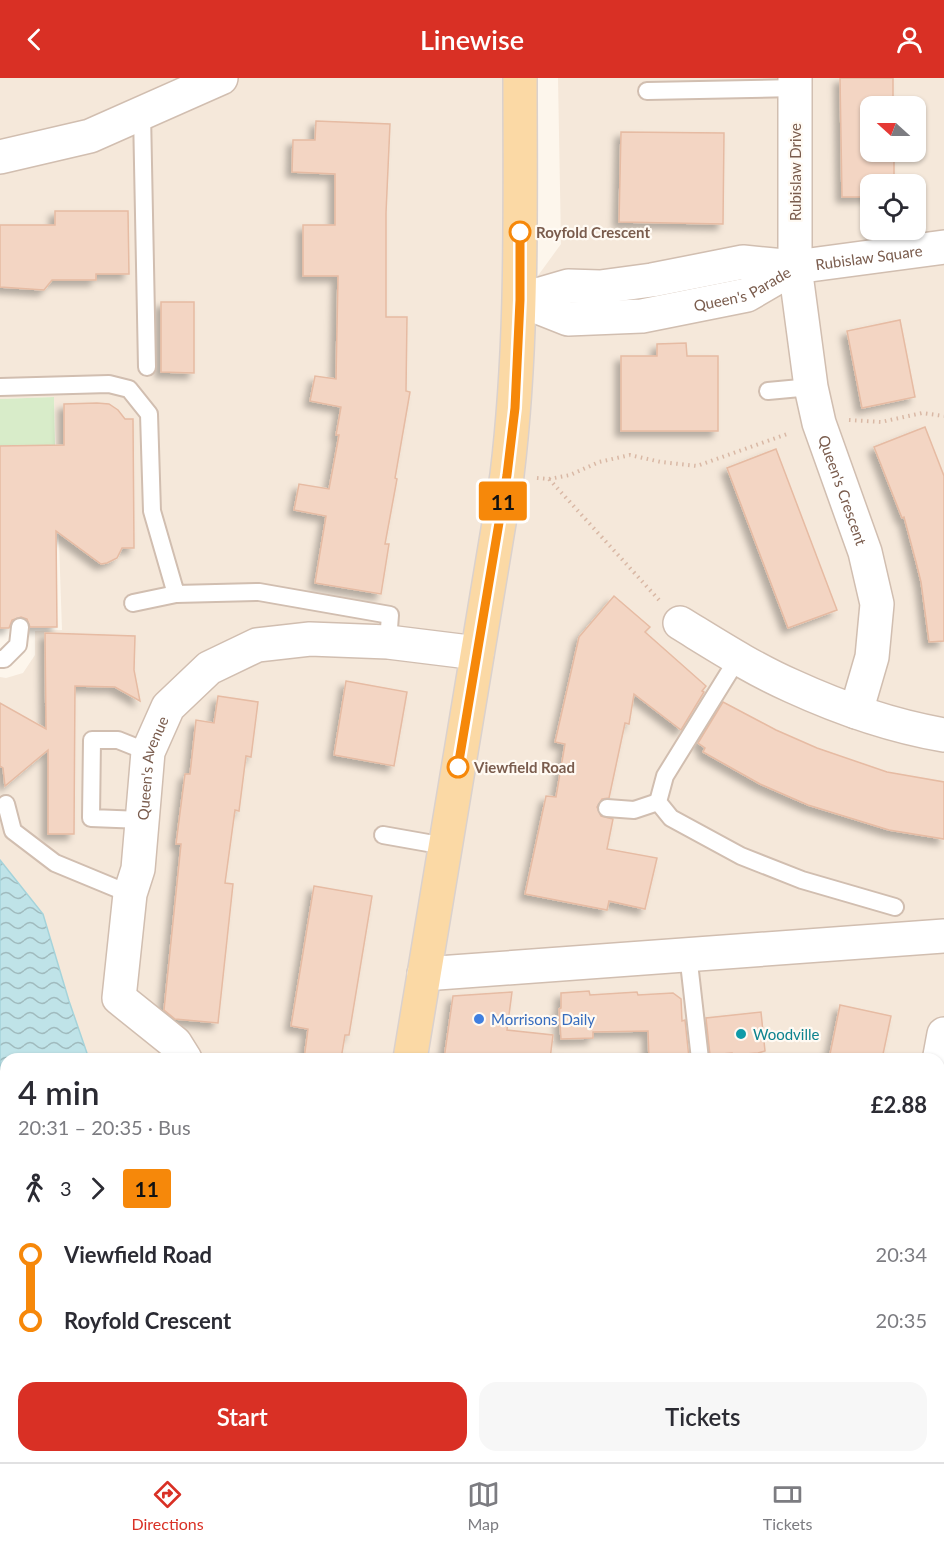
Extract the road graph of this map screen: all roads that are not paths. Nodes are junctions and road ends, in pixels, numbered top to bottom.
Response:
1 (221, 78) edge
2 (520, 78) edge
3 (795, 83) edge
4 (647, 91) dead end
5 (142, 113) junction
6 (0, 157) edge
7 (944, 247) edge
8 (795, 267) junction
9 (520, 300) junction
10 (147, 367) dead end
11 (0, 387) edge
12 (811, 387) junction
13 (768, 391) dead end
14 (176, 594) junction
15 (133, 603) dead end
16 (680, 623) road end
17 (20, 627) dead end
18 (388, 642) junction
19 (477, 653) junction
20 (738, 658) junction
21 (0, 659) edge
22 (856, 712) junction
23 (944, 735) edge
24 (148, 752) junction
25 (658, 802) junction
26 (6, 804) dead end
27 (607, 808) dead end
28 (142, 820) junction
29 (383, 835) dead end
30 (445, 846) junction
31 (130, 894) junction
32 (895, 907) dead end
33 (944, 936) edge
34 (688, 954) junction
35 (424, 974) junction
36 (944, 1034) edge
37 (181, 1053) edge
38 (411, 1053) edge
39 (699, 1053) edge
40 (940, 1053) edge

1 - 5 street
2 - 9 main road
3 - 4 lane
3 - 8 street, Rubislaw Drive
5 - 6 street
5 - 10 lane
7 - 8 street, Rubislaw Square
8 - 9 street, Queen's Parade
8 - 12 street, Queen's Crescent
9 - 19 main road
11 - 14 lane
12 - 13 lane
12 - 22 street, Queen's Crescent
14 - 15 lane
14 - 18 lane
16 - 20 street
17 - 21 lane
18 - 19 street, Queen's Avenue
18 - 24 street, Queen's Avenue
19 - 30 main road
20 - 22 street
20 - 25 lane
22 - 23 street
24 - 28 street, Queen's Avenue
24 - 28 lane
25 - 27 lane
25 - 32 lane
26 - 31 lane
28 - 31 street, Queen's Avenue
29 - 30 lane
30 - 35 main road
31 - 37 street, Queen's Avenue
33 - 34 street
34 - 35 street
34 - 39 lane
35 - 38 main road
36 - 40 street

